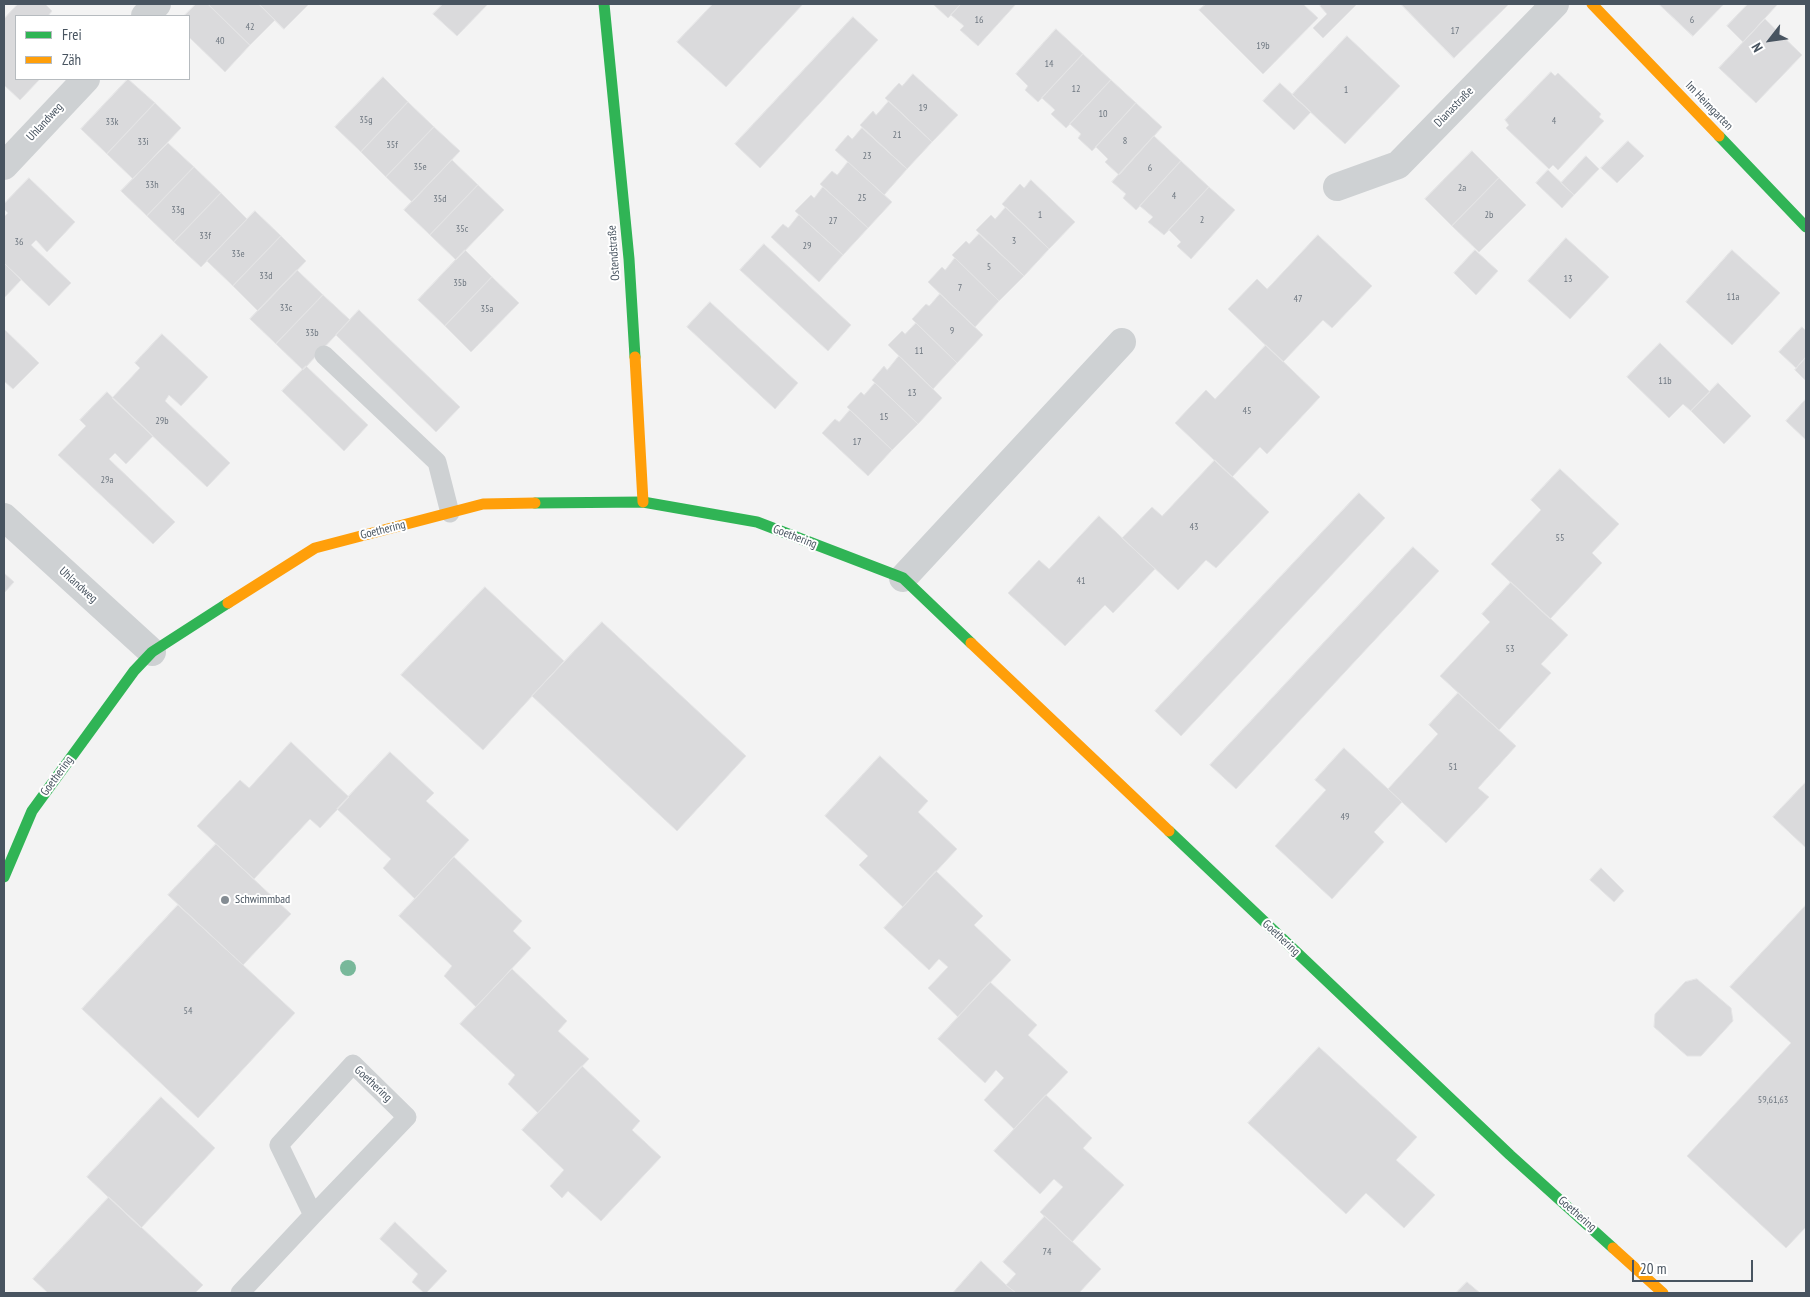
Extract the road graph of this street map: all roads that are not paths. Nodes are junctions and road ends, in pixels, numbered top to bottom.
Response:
1 (157, 4) edge
2 (604, 4) edge
3 (1555, 4) edge
4 (1592, 4) edge
5 (146, 15) edge
6 (85, 80) edge
7 (4, 166) edge
8 (1337, 187) dead end
9 (1806, 227) edge
10 (1122, 342) dead end
11 (324, 355) dead end
12 (643, 502) junction
13 (450, 513) junction
14 (4, 517) edge
15 (903, 578) junction
16 (152, 652) junction
17 (4, 877) edge
18 (313, 1215) junction
19 (240, 1293) edge
20 (1663, 1293) edge

1 - 5 street
2 - 12 street, Ostendstraße
3 - 8 street, Dianastraße
4 - 9 street, Im Heimgarten
6 - 7 street, Uhlandweg
10 - 15 street
11 - 13 lane
12 - 13 street, Goethering
12 - 15 street, Goethering
13 - 16 street, Goethering
14 - 16 street, Uhlandweg
15 - 20 street, Goethering
16 - 17 street, Goethering
18 - 18 lane, Goethering
18 - 19 lane, Goethering

